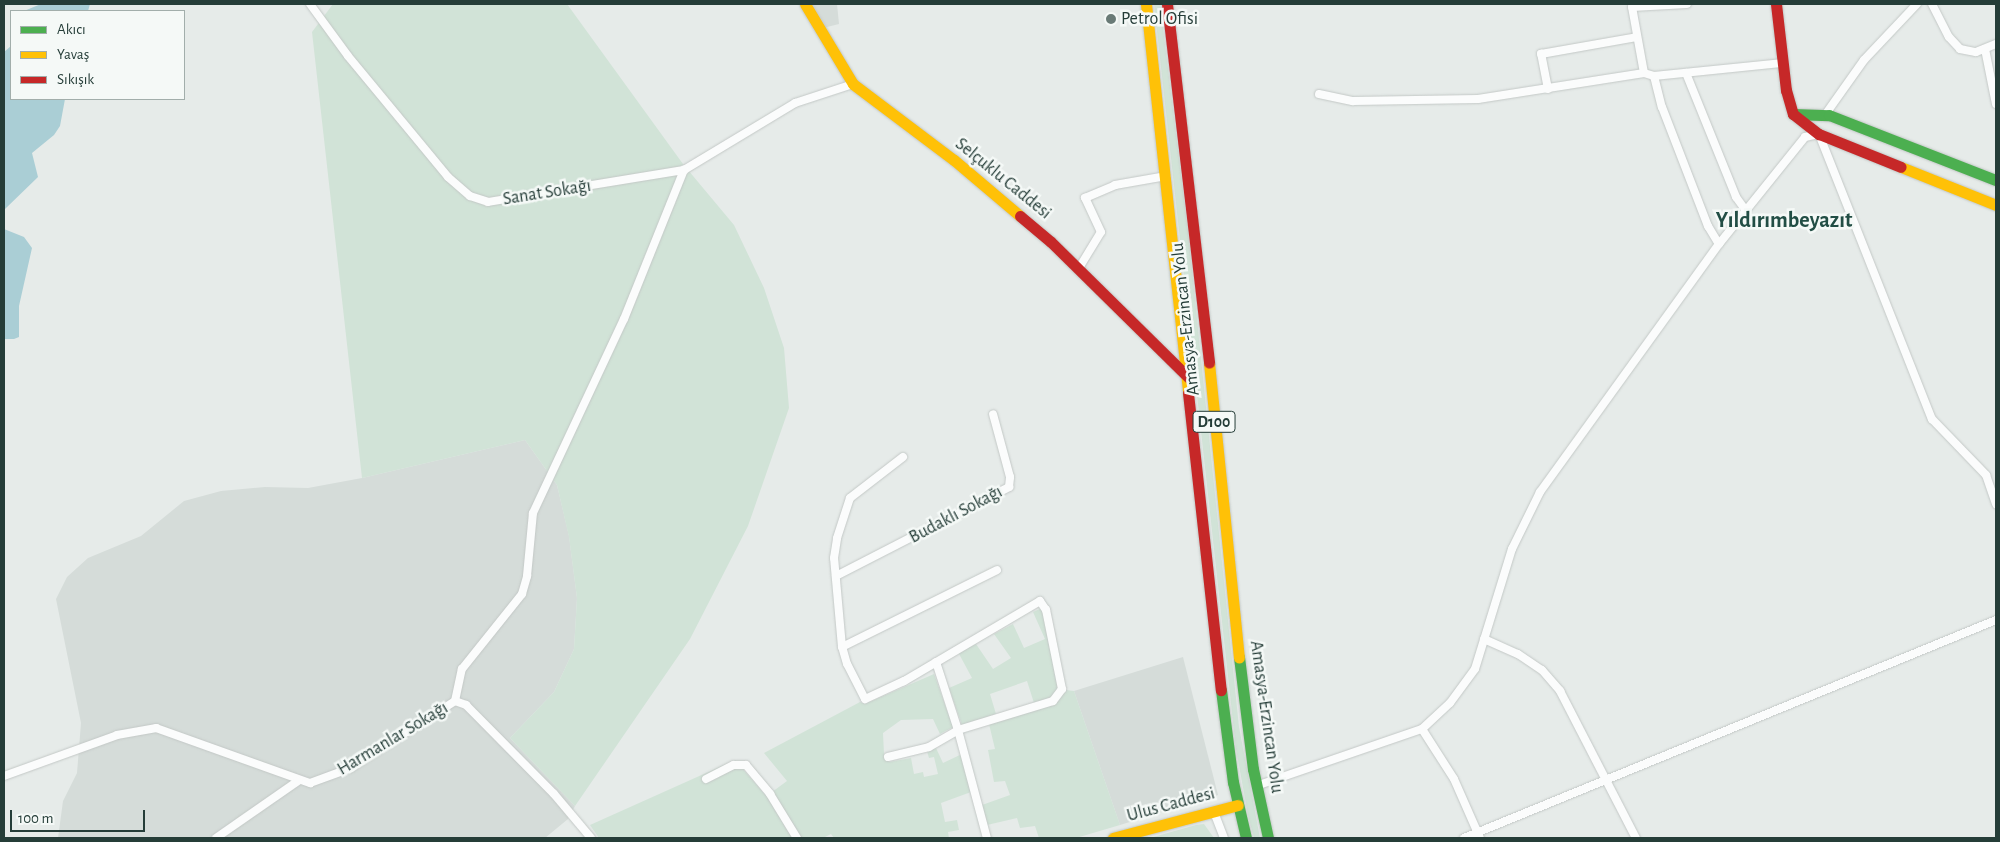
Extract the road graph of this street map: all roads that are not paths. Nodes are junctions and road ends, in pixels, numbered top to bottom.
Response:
1 (310, 4) edge
2 (805, 4) edge
3 (1146, 4) edge
4 (1167, 4) edge
5 (1688, 4) edge
6 (1776, 4) edge
7 (1917, 4) edge
8 (1932, 4) edge
9 (1637, 37) junction
10 (1996, 44) edge
11 (1985, 49) junction
12 (1783, 63) junction
13 (1644, 73) junction
14 (1686, 73) junction
15 (1654, 76) junction
16 (853, 84) junction
17 (1548, 89) junction
18 (1995, 91) edge
19 (1319, 94) dead end
20 (1996, 104) edge
21 (1793, 114) junction
22 (1825, 115) junction
23 (1819, 134) junction
24 (684, 170) junction
25 (1166, 176) junction
26 (1996, 180) edge
27 (1996, 205) edge
28 (1746, 211) junction
29 (1719, 244) junction
30 (1079, 268) junction
31 (1188, 377) junction
32 (993, 414) dead end
33 (903, 457) dead end
34 (1996, 504) edge
35 (998, 570) dead end
36 (836, 576) junction
37 (1996, 620) edge
38 (1484, 639) junction
39 (842, 647) junction
40 (936, 662) junction
41 (455, 701) junction
42 (1422, 729) junction
43 (958, 730) junction
44 (888, 757) dead end
45 (4, 776) edge
46 (706, 779) dead end
47 (1607, 780) junction
48 (298, 781) junction
49 (1256, 786) junction
50 (1238, 805) junction
51 (1214, 812) junction
52 (1478, 834) edge
53 (216, 838) edge
54 (591, 838) edge
55 (797, 838) edge
56 (986, 838) edge
57 (1113, 838) edge
58 (1224, 838) edge
59 (1246, 838) edge
60 (1268, 838) edge
61 (1464, 838) edge
62 (1636, 838) edge

1 - 24 street, Sanat Sokağı
2 - 16 main road, Selçuklu Caddesi
3 - 25 main road, Amasya-Erzincan Yolu / D100
4 - 49 main road, Amasya-Erzincan Yolu / D100
5 - 9 street
6 - 12 main road
7 - 22 street
8 - 11 street
9 - 13 street
9 - 17 street
10 - 11 street
11 - 18 street
12 - 14 street
12 - 21 main road
13 - 15 street
13 - 17 street
14 - 15 street
14 - 28 street
15 - 29 street
16 - 24 street, Sanat Sokağı
16 - 30 main road, Selçuklu Caddesi
17 - 19 street
18 - 20 street
21 - 22 main road
21 - 23 main road
22 - 26 main road
23 - 27 main road
23 - 28 street
23 - 34 street
24 - 41 street
25 - 30 street
25 - 31 main road, Amasya-Erzincan Yolu / D100
28 - 29 street
29 - 38 street
30 - 31 main road, Selçuklu Caddesi
31 - 50 main road, Amasya-Erzincan Yolu / D100
32 - 36 street, Budaklı Sokağı
33 - 36 street
35 - 39 street
36 - 39 street
37 - 47 street
38 - 42 street
38 - 47 street
39 - 40 street
40 - 43 street
40 - 43 street
41 - 48 street, Harmanlar Sokağı
41 - 54 street, Harmanlar Sokağı
42 - 49 street
42 - 52 street
43 - 44 street
43 - 56 street
45 - 48 street
46 - 55 street
47 - 52 street
47 - 62 street
48 - 53 street
49 - 60 main road, Amasya-Erzincan Yolu / D100
50 - 51 main road, Ulus Caddesi
50 - 59 main road, Amasya-Erzincan Yolu / D100
51 - 57 main road, Ulus Caddesi
51 - 58 street
52 - 61 street

